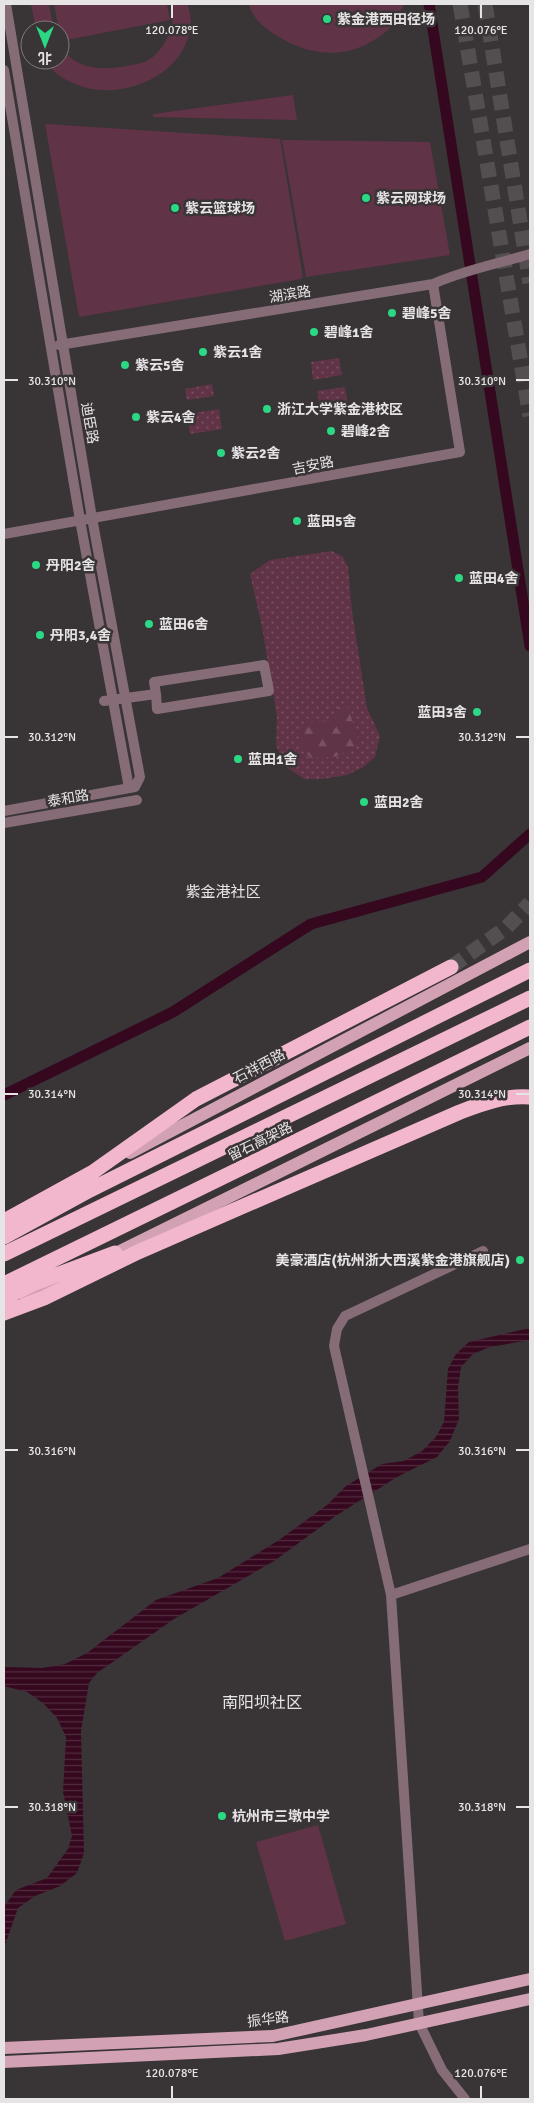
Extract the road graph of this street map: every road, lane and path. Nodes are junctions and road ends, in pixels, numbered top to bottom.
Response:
1 (6, 4) edge
2 (4, 70) edge
3 (530, 254) edge
4 (433, 284) junction
5 (63, 344) junction
6 (50, 346) junction
7 (92, 518) junction
8 (80, 520) junction
9 (4, 534) edge
10 (156, 694) junction
11 (125, 698) junction
12 (109, 701) junction
13 (132, 788) junction
14 (137, 800) dead end
15 (4, 811) edge
16 (4, 824) edge
17 (530, 942) edge
18 (451, 966) tunnel mouth
19 (530, 970) edge
20 (530, 998) edge
21 (530, 1027) edge
22 (530, 1048) edge
23 (530, 1097) edge
24 (93, 1172) junction
25 (4, 1220) edge
26 (4, 1237) edge
27 (483, 1251) dead end
28 (115, 1253) junction
29 (4, 1254) edge
30 (4, 1284) edge
31 (4, 1298) edge
32 (4, 1312) edge
33 (530, 1549) edge
34 (391, 1595) junction
35 (530, 1979) edge
36 (530, 1999) edge
37 (418, 2005) junction
38 (419, 2023) junction
39 (4, 2048) edge
40 (4, 2062) edge
41 (465, 2099) edge

1 - 5 street, 迪臣路
2 - 6 street, 迪臣路
3 - 4 street, 湖滨路
4 - 5 street, 湖滨路
4 - 7 street, 吉安路
5 - 6 street, 湖滨路
5 - 7 street, 迪臣路
6 - 8 street, 迪臣路
7 - 8 street, 吉安路
7 - 11 street, 迪臣路
8 - 9 street, 吉安路
8 - 12 street, 迪臣路
10 - 10 street
10 - 11 street
11 - 12 street
11 - 13 street, 迪臣路
12 - 13 street, 迪臣路
13 - 15 street, 泰和路
14 - 16 street, 泰和路
17 - 24 main road, 石祥西路
18 - 24 highway
19 - 26 highway
20 - 29 highway, 留石高架路
21 - 30 highway, 留石高架路
22 - 28 main road
23 - 32 highway
24 - 25 highway, 石祥西路
27 - 34 street
28 - 31 highway
28 - 32 main road
33 - 34 street
34 - 37 street
35 - 37 main road, 振华路
36 - 38 main road
37 - 38 street
37 - 39 main road, 振华路
38 - 40 main road
38 - 41 street

